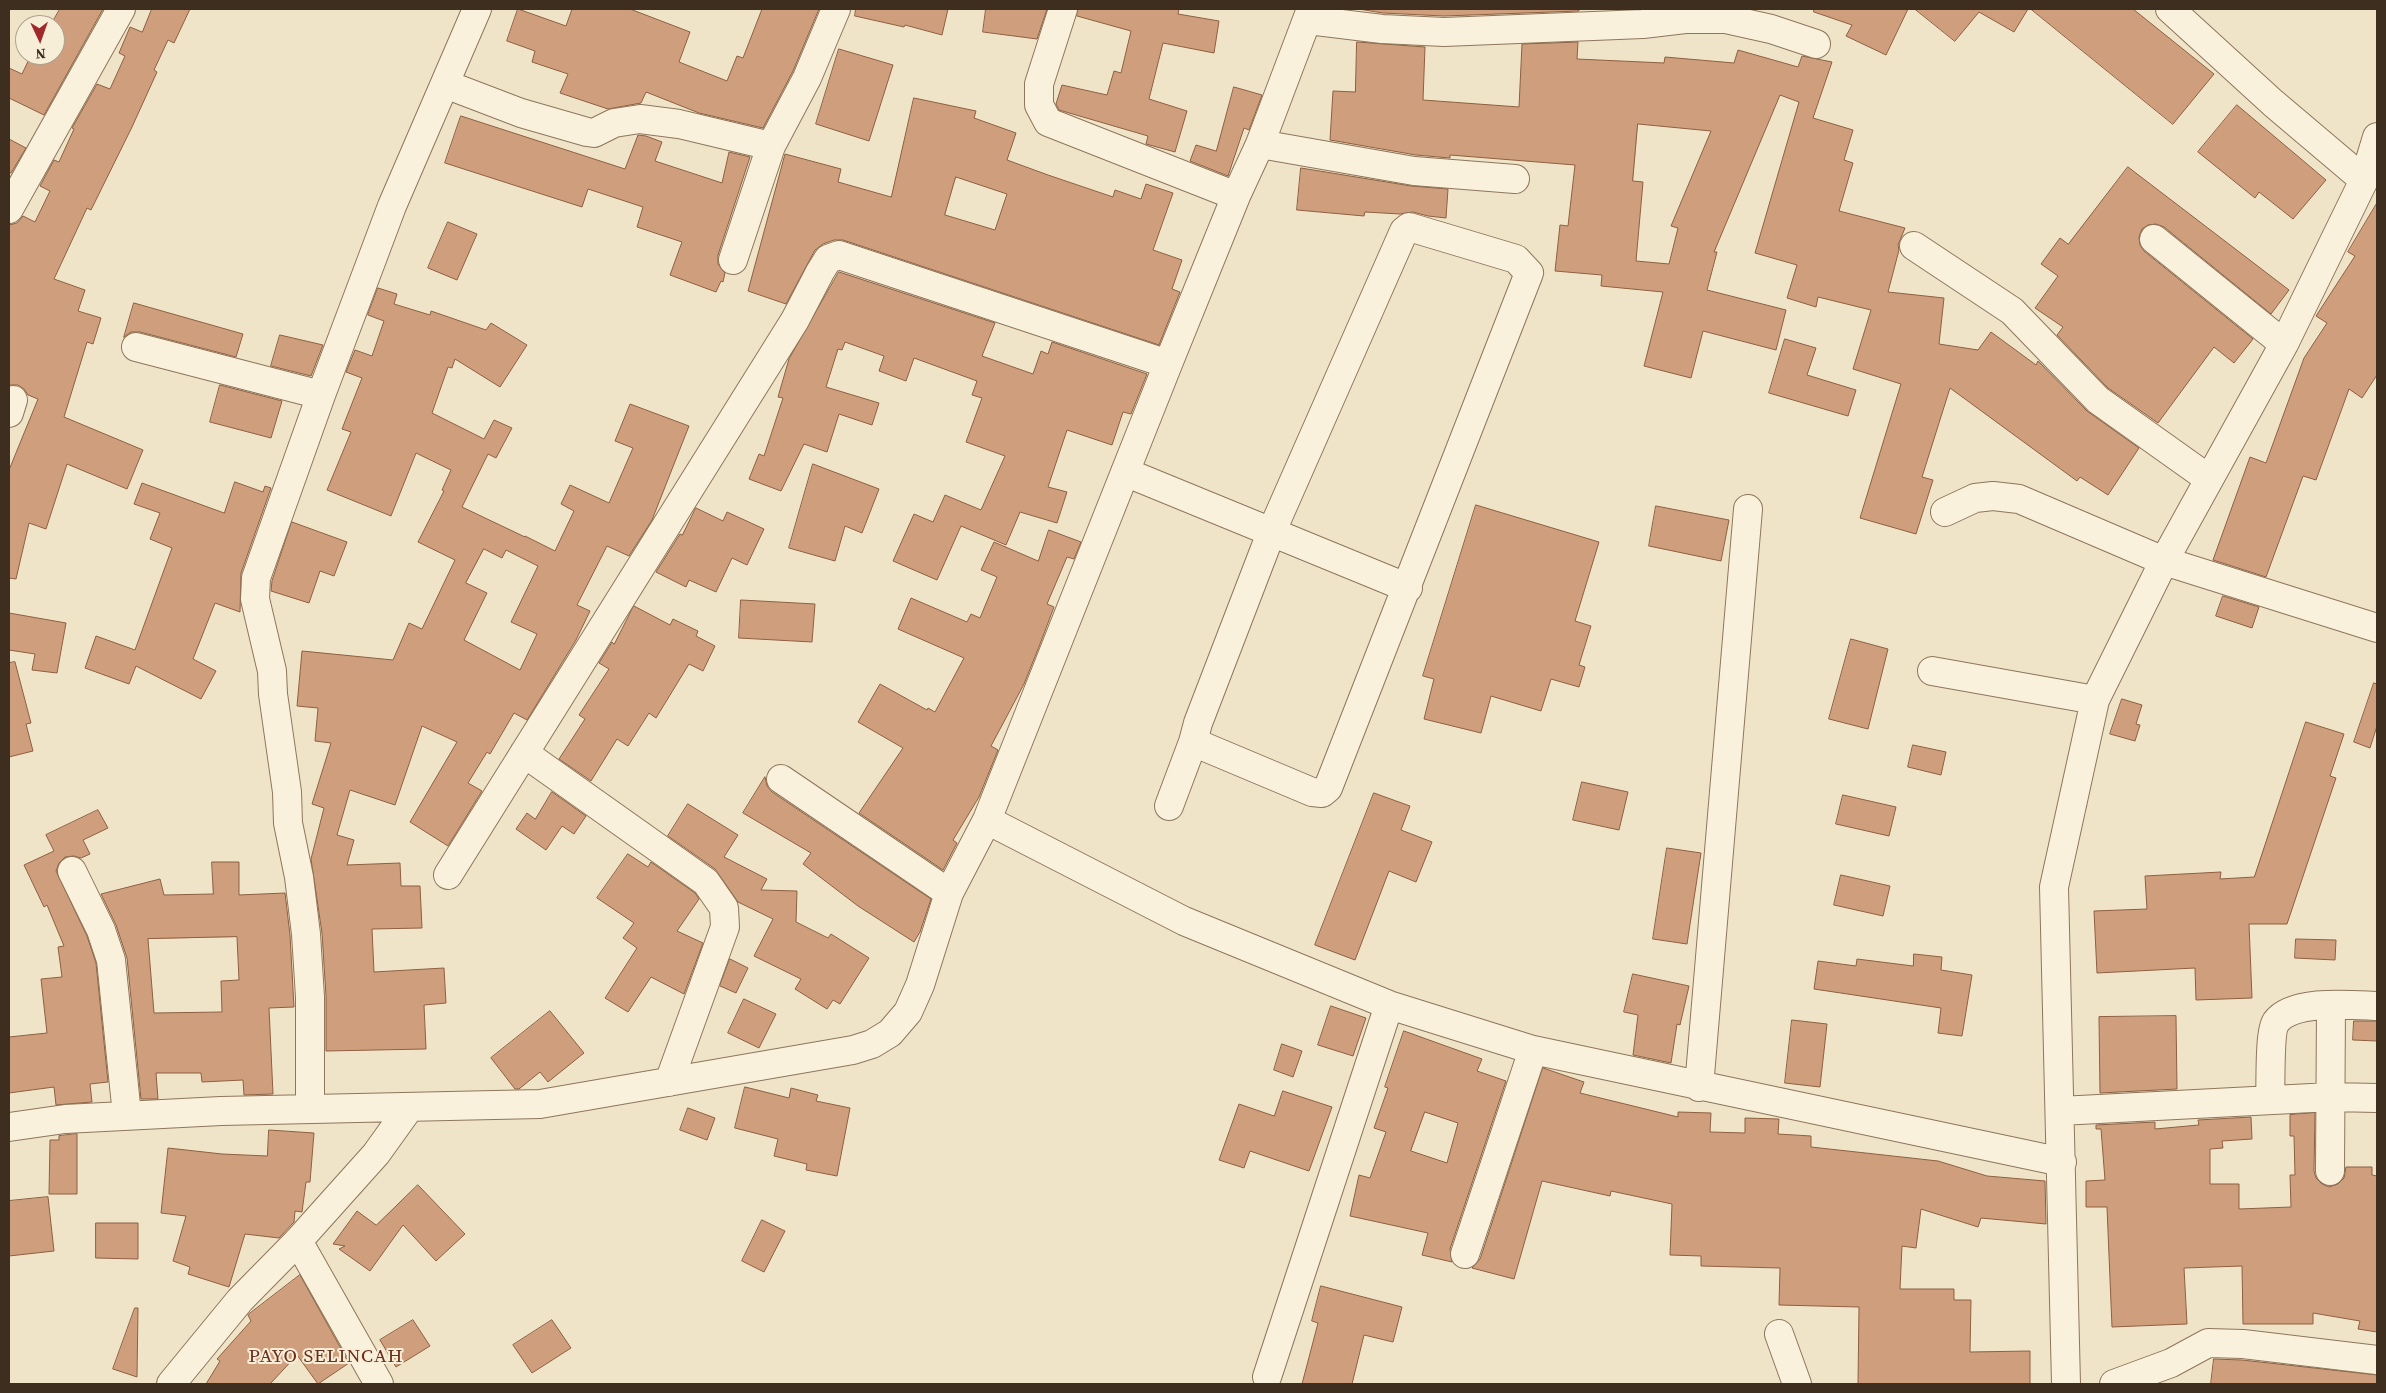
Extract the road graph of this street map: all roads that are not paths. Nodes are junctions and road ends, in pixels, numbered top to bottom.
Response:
1 (121, 9) edge
2 (477, 9) edge
3 (836, 9) edge
4 (1063, 9) edge
5 (2170, 9) edge
6 (1309, 14) edge
7 (1816, 44) dead end
8 (445, 84) junction
9 (2377, 137) edge
10 (1260, 144) junction
11 (771, 146) junction
12 (1515, 179) dead end
13 (2364, 180) junction
14 (1236, 196) junction
15 (9, 209) edge
16 (2154, 239) dead end
17 (1914, 246) dead end
18 (733, 260) dead end
19 (2284, 344) junction
20 (136, 347) dead end
21 (1168, 364) junction
22 (321, 395) junction
23 (1125, 472) junction
24 (2209, 478) junction
25 (1748, 509) dead end
26 (1945, 512) dead end
27 (1271, 532) junction
28 (2164, 561) junction
29 (1408, 588) junction
30 (2377, 628) edge
31 (1932, 671) dead end
32 (2095, 700) junction
33 (1192, 742) junction
34 (524, 753) junction
35 (781, 779) dead end
36 (1169, 806) dead end
37 (987, 820) junction
38 (72, 871) dead end
39 (448, 875) dead end
40 (949, 893) junction
41 (2331, 1004) junction
42 (1389, 1005) junction
43 (2377, 1006) edge
44 (1534, 1050) junction
45 (669, 1082) junction
46 (1699, 1087) junction
47 (2331, 1096) junction
48 (2377, 1098) edge
49 (2270, 1099) junction
50 (310, 1107) junction
51 (409, 1108) junction
52 (2060, 1111) junction
53 (127, 1115) junction
54 (9, 1124) edge
55 (2062, 1162) junction
56 (2330, 1171) dead end
57 (298, 1241) junction
58 (1465, 1254) dead end
59 (1779, 1334) dead end
60 (2377, 1360) edge
61 (1267, 1377) dead end
62 (171, 1384) edge
63 (379, 1384) edge
64 (1797, 1384) edge
65 (2066, 1384) edge
66 (2114, 1384) edge

1 - 15 street
2 - 8 street
3 - 11 street
4 - 14 street
5 - 13 street
6 - 7 street
6 - 10 street
8 - 11 street
8 - 22 street
9 - 13 street
10 - 12 street
10 - 14 street
11 - 18 street
13 - 19 street
14 - 21 street
16 - 19 street
17 - 24 street
19 - 24 street
20 - 22 street
21 - 23 street
21 - 34 street
22 - 50 street
23 - 27 street
23 - 37 street
24 - 28 street
25 - 46 street
26 - 28 street
27 - 29 street
27 - 29 street
27 - 33 street
28 - 30 street
28 - 32 street
29 - 33 street
31 - 32 street
32 - 52 street
33 - 36 street
34 - 39 street
34 - 45 street
35 - 40 street
37 - 40 street
37 - 42 street
38 - 53 street
40 - 45 street
41 - 43 street
41 - 47 street
41 - 49 street
42 - 44 street
42 - 61 street
44 - 46 street
44 - 58 street
45 - 51 street
46 - 55 street
47 - 48 street
47 - 49 street
47 - 56 street
49 - 52 street
50 - 51 street
50 - 53 street
51 - 57 street
52 - 55 street
53 - 54 street
55 - 65 street
57 - 62 street
57 - 63 street
59 - 64 street
60 - 66 street

